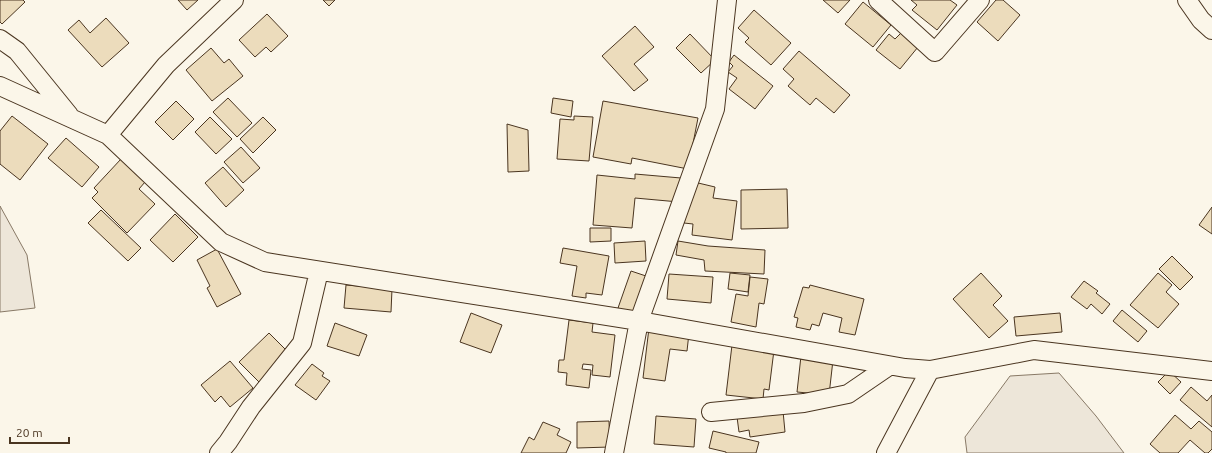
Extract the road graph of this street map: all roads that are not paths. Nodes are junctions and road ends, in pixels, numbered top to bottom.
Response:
1 (234, 0) edge
2 (727, 0) edge
3 (878, 0) edge
4 (980, 0) edge
5 (1187, 0) edge
6 (1212, 30) edge
7 (0, 39) edge
8 (0, 86) edge
9 (72, 118) junction
10 (108, 135) junction
11 (319, 271) junction
12 (639, 321) junction
13 (889, 366) junction
14 (930, 370) junction
15 (1212, 371) edge
16 (711, 412) dead end
17 (219, 453) edge
18 (614, 453) edge
19 (886, 453) edge

1 - 10 street
2 - 12 street
3 - 4 street
5 - 6 street
7 - 9 street
8 - 9 street
9 - 10 street
10 - 11 street
11 - 12 street
11 - 17 street
12 - 13 street
12 - 18 street
13 - 14 street
13 - 16 street
14 - 15 street
14 - 19 street

